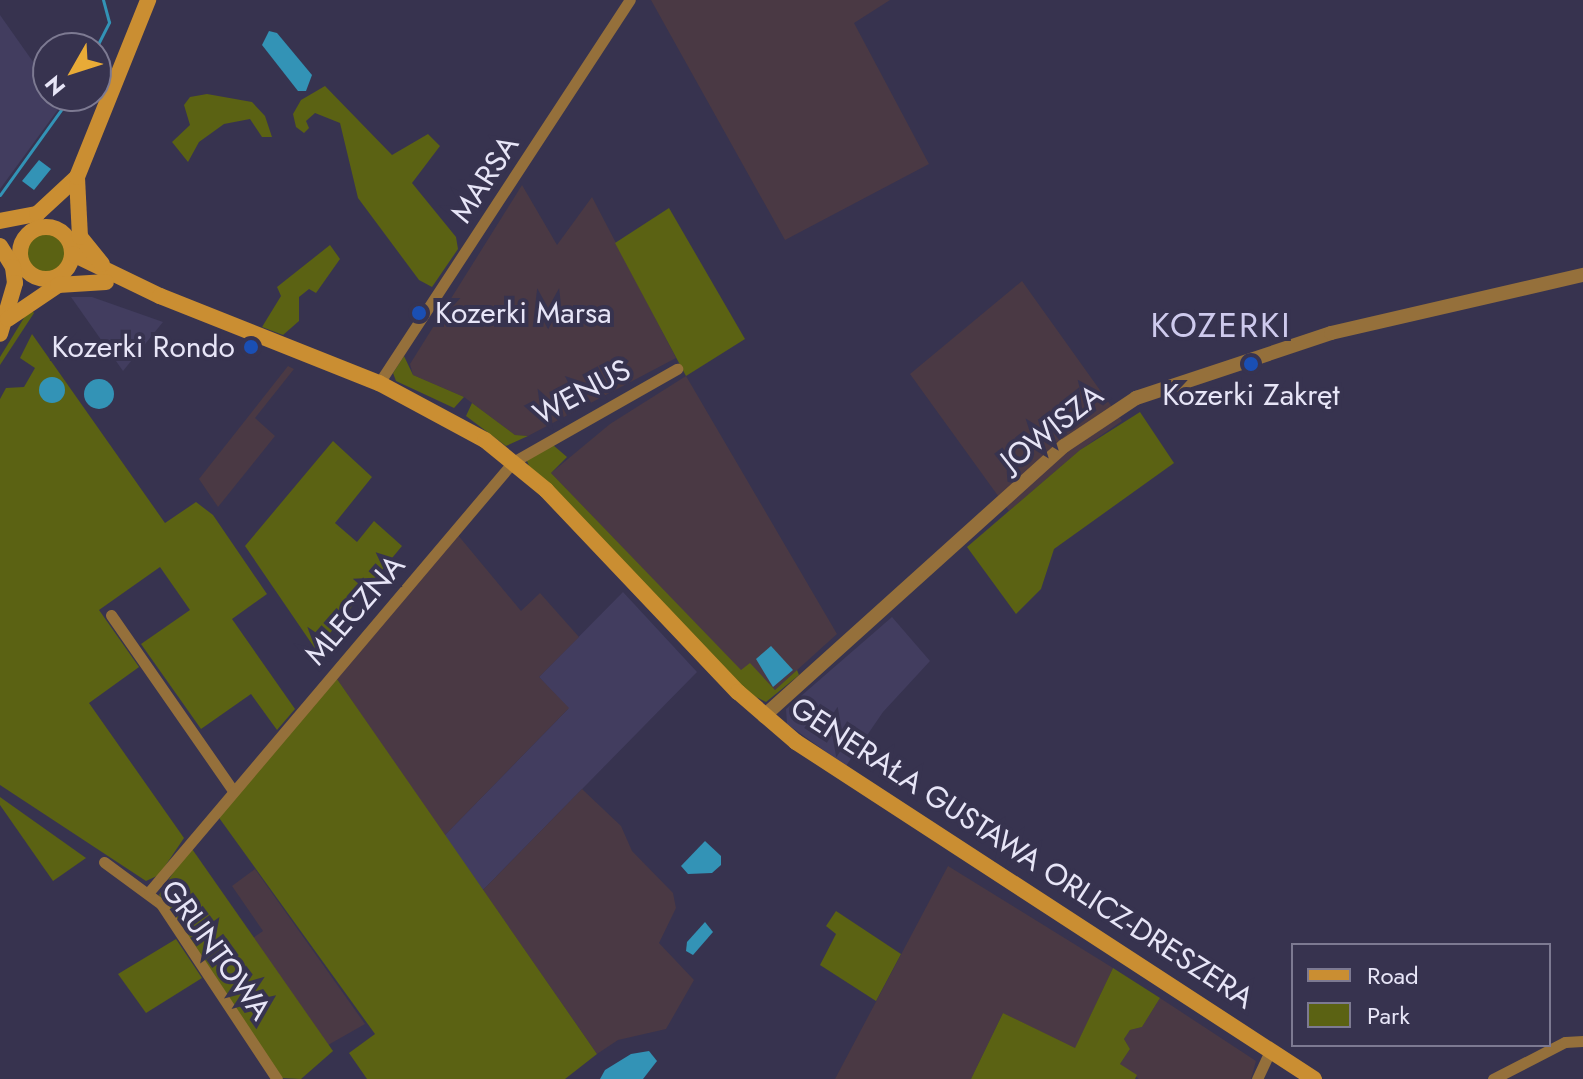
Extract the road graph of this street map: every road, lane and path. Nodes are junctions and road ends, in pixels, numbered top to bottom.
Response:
1 (148, 0) edge
2 (630, 0) edge
3 (75, 184) junction
4 (0, 221) edge
5 (0, 229) edge
6 (33, 232) junction
7 (66, 235) junction
8 (0, 239) edge
9 (0, 246) edge
10 (73, 254) junction
11 (21, 260) junction
12 (67, 270) junction
13 (1583, 275) edge
14 (108, 277) junction
15 (44, 279) junction
16 (10, 316) edge
17 (677, 369) dead end
18 (379, 383) junction
19 (513, 462) junction
20 (111, 615) dead end
21 (764, 716) junction
22 (232, 789) junction
23 (104, 862) dead end
24 (149, 892) junction
25 (1583, 1041) edge
26 (1270, 1051) junction
27 (277, 1079) edge
28 (1257, 1079) edge
29 (1314, 1079) edge
30 (1493, 1079) edge

1 - 3 main road
2 - 18 street, MARSA
3 - 4 main road
3 - 6 main road
3 - 7 main road
3 - 14 main road
5 - 6 main road
6 - 7 main road
6 - 11 main road
7 - 10 main road
8 - 11 main road
9 - 16 main road
10 - 12 main road
10 - 14 main road, GENERAŁA GUSTAWA ORLICZ-DRESZERA
11 - 15 main road
11 - 16 main road
12 - 14 main road, GENERAŁA GUSTAWA ORLICZ-DRESZERA
12 - 15 main road
13 - 21 street, JOWISZA
14 - 16 main road
14 - 18 main road, GENERAŁA GUSTAWA ORLICZ-DRESZERA
15 - 16 main road
17 - 19 street, WENUS
18 - 19 main road, GENERAŁA GUSTAWA ORLICZ-DRESZERA
19 - 21 main road, GENERAŁA GUSTAWA ORLICZ-DRESZERA
19 - 22 street, MLECZNA
20 - 22 street
21 - 26 main road, GENERAŁA GUSTAWA ORLICZ-DRESZERA
22 - 24 street, MLECZNA
23 - 24 street, GRUNTOWA
24 - 27 street, GRUNTOWA
25 - 30 street
26 - 28 street
26 - 29 main road, GENERAŁA GUSTAWA ORLICZ-DRESZERA

